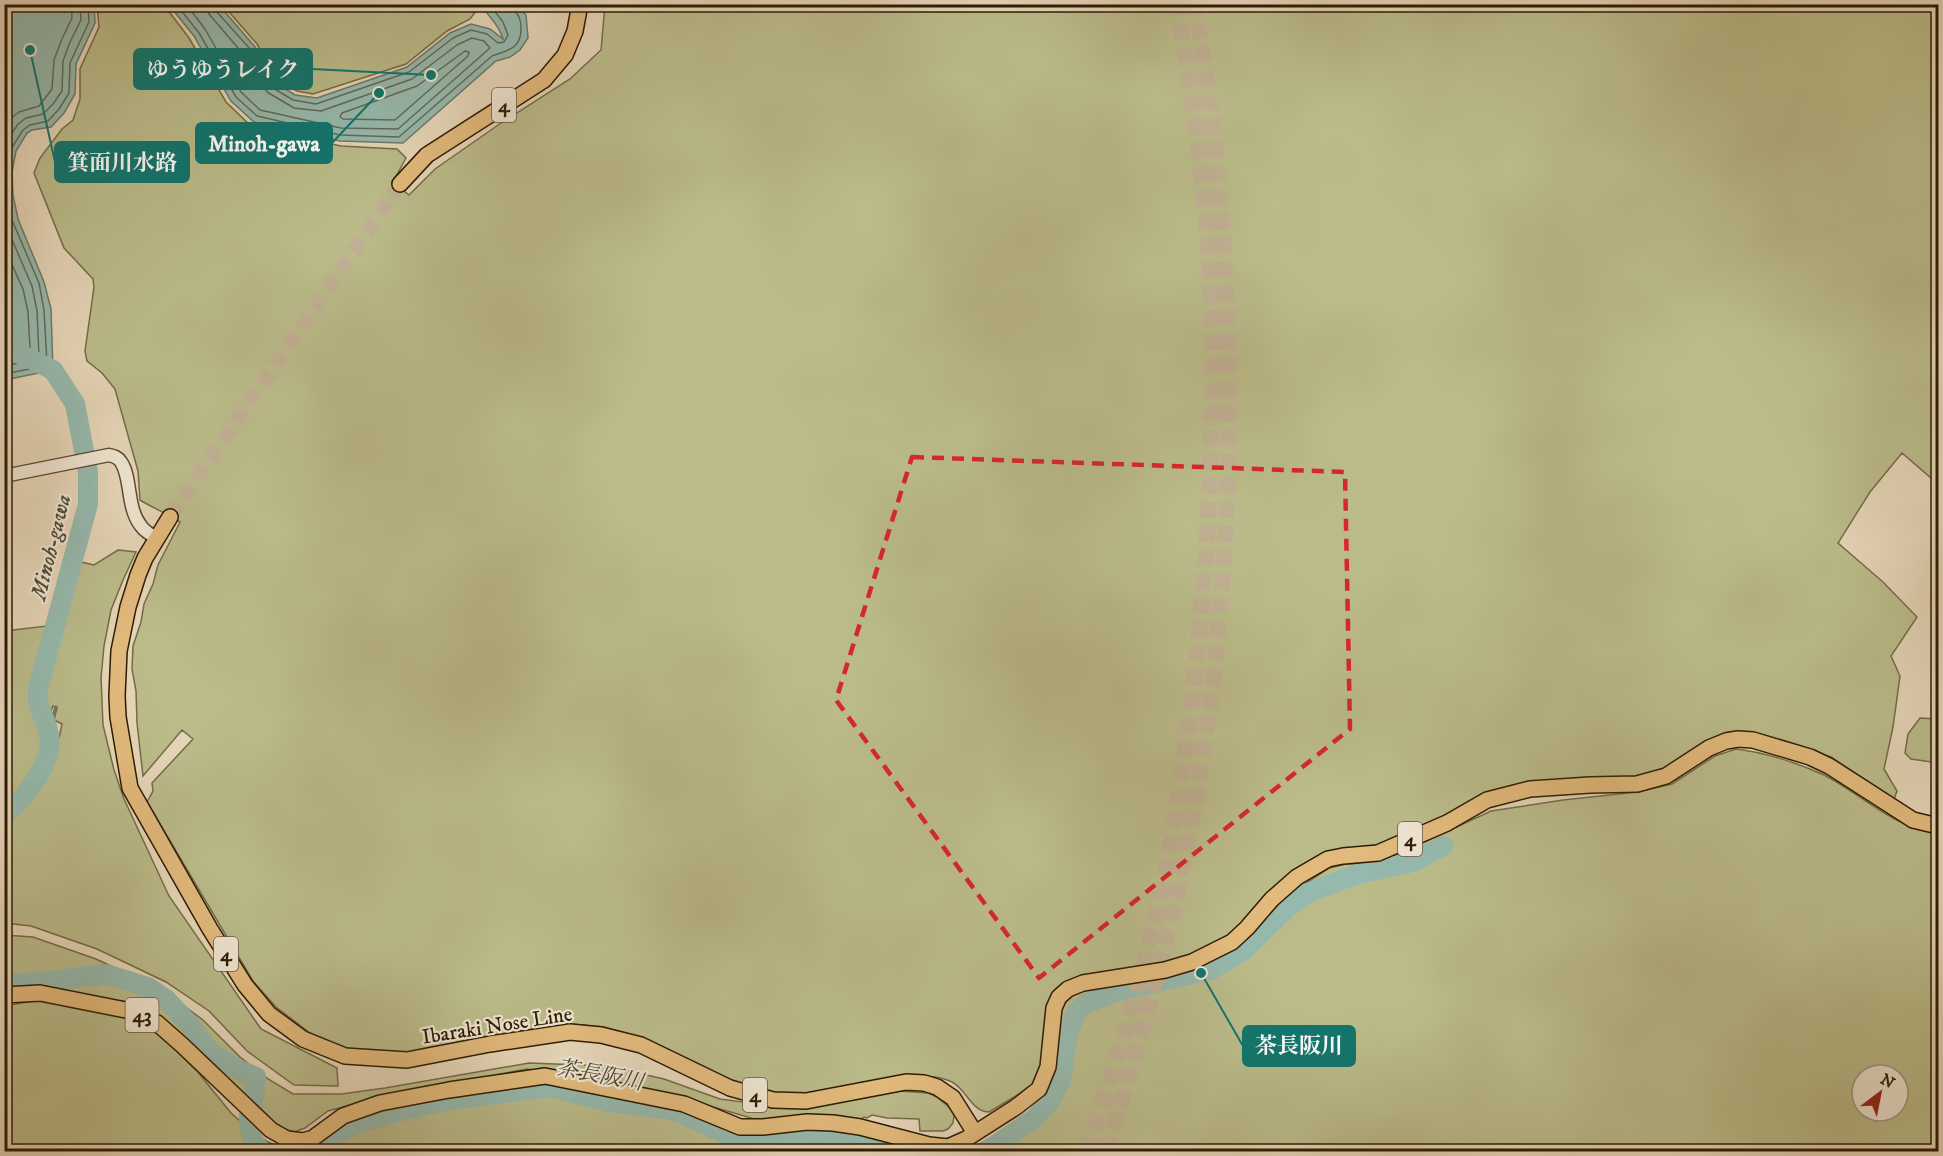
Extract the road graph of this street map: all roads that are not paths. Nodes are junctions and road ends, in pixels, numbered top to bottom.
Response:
1 (580, 4) edge
2 (400, 184) tunnel mouth
3 (4, 476) edge
4 (170, 517) tunnel mouth
5 (155, 541) junction
6 (1938, 826) edge
7 (4, 995) edge
8 (975, 1133) junction

1 - 2 main road, 4
3 - 5 street
4 - 5 main road, Ibaraki Nose Line / 4
5 - 8 main road, Ibaraki Nose Line / 4
6 - 8 main road, 4
7 - 8 main road, 43

